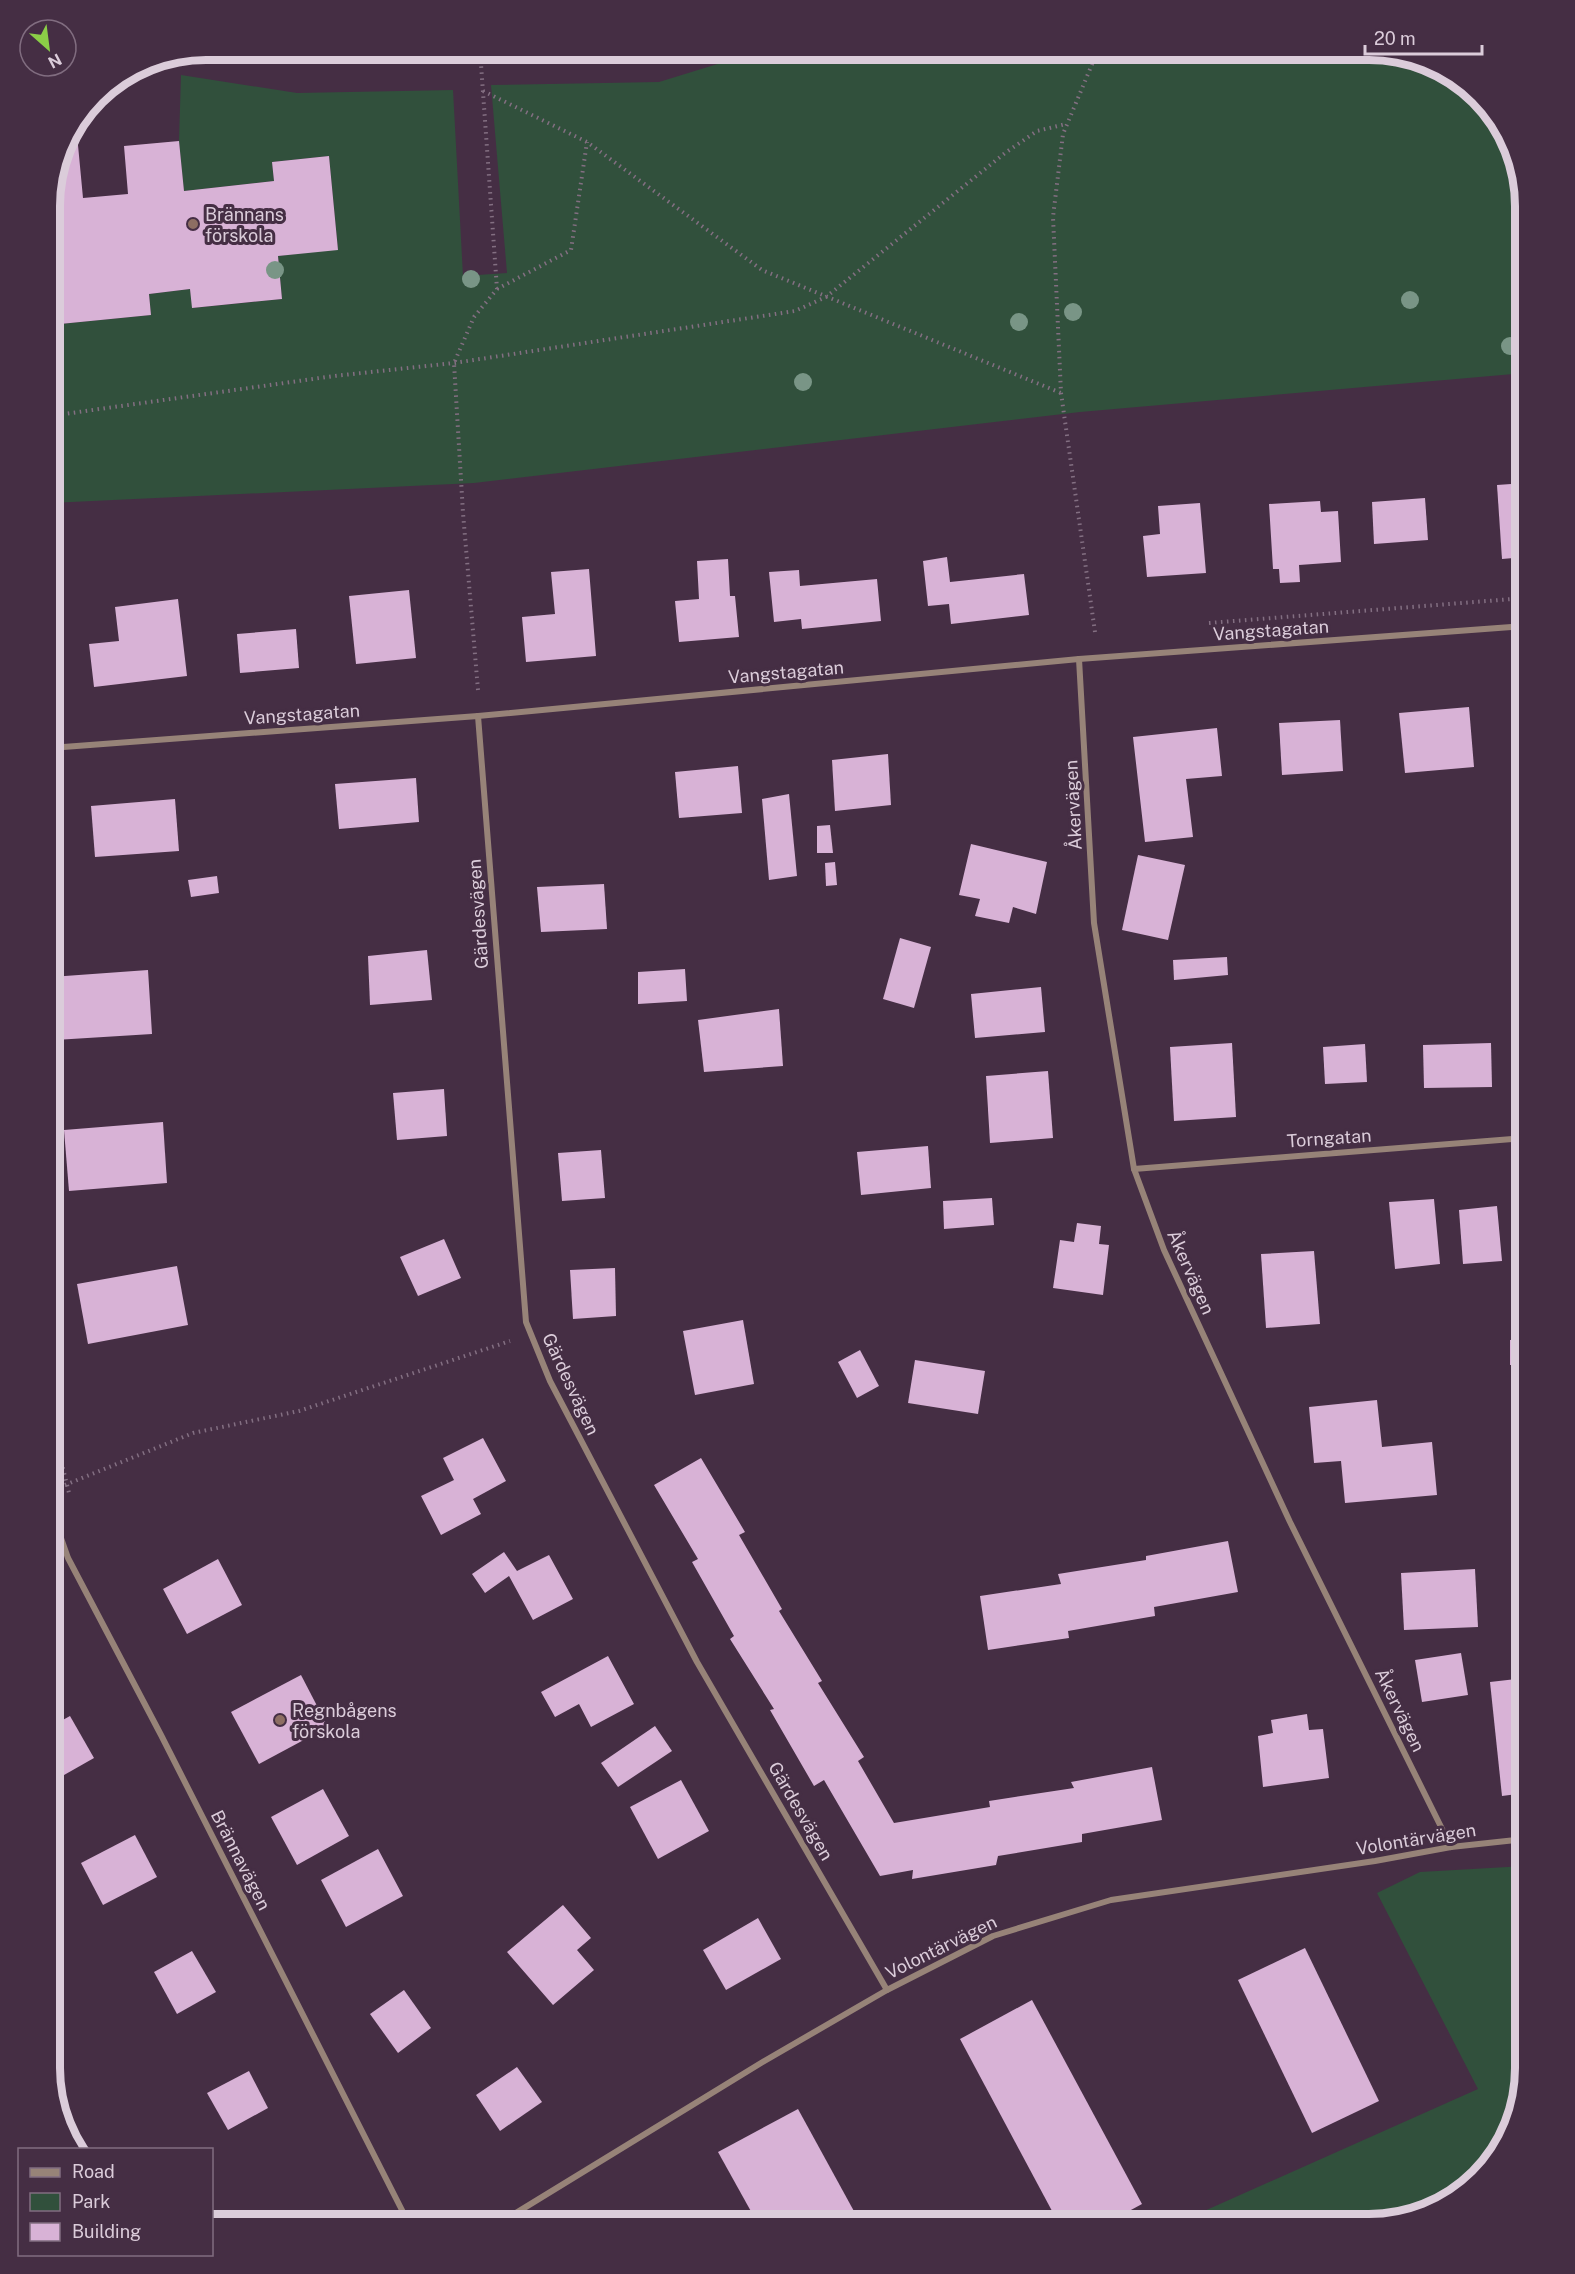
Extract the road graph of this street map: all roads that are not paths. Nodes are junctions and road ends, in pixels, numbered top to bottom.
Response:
1 (1515, 627) edge
2 (1079, 659) junction
3 (478, 716) junction
4 (60, 747) edge
5 (1515, 1139) edge
6 (1134, 1168) junction
7 (60, 1535) edge
8 (1515, 1840) edge
9 (1451, 1847) junction
10 (887, 1990) junction
11 (404, 2214) edge
12 (514, 2214) edge

1 - 2 street, Vangstagatan
2 - 3 street, Vangstagatan
2 - 6 street, Åkervägen
3 - 4 street, Vangstagatan
3 - 10 street, Gärdesvägen
5 - 6 street, Torngatan
6 - 9 street, Åkervägen
7 - 11 street, Brännavägen
8 - 9 street, Volontärvägen
9 - 10 street, Volontärvägen
10 - 12 street, Volontärvägen

